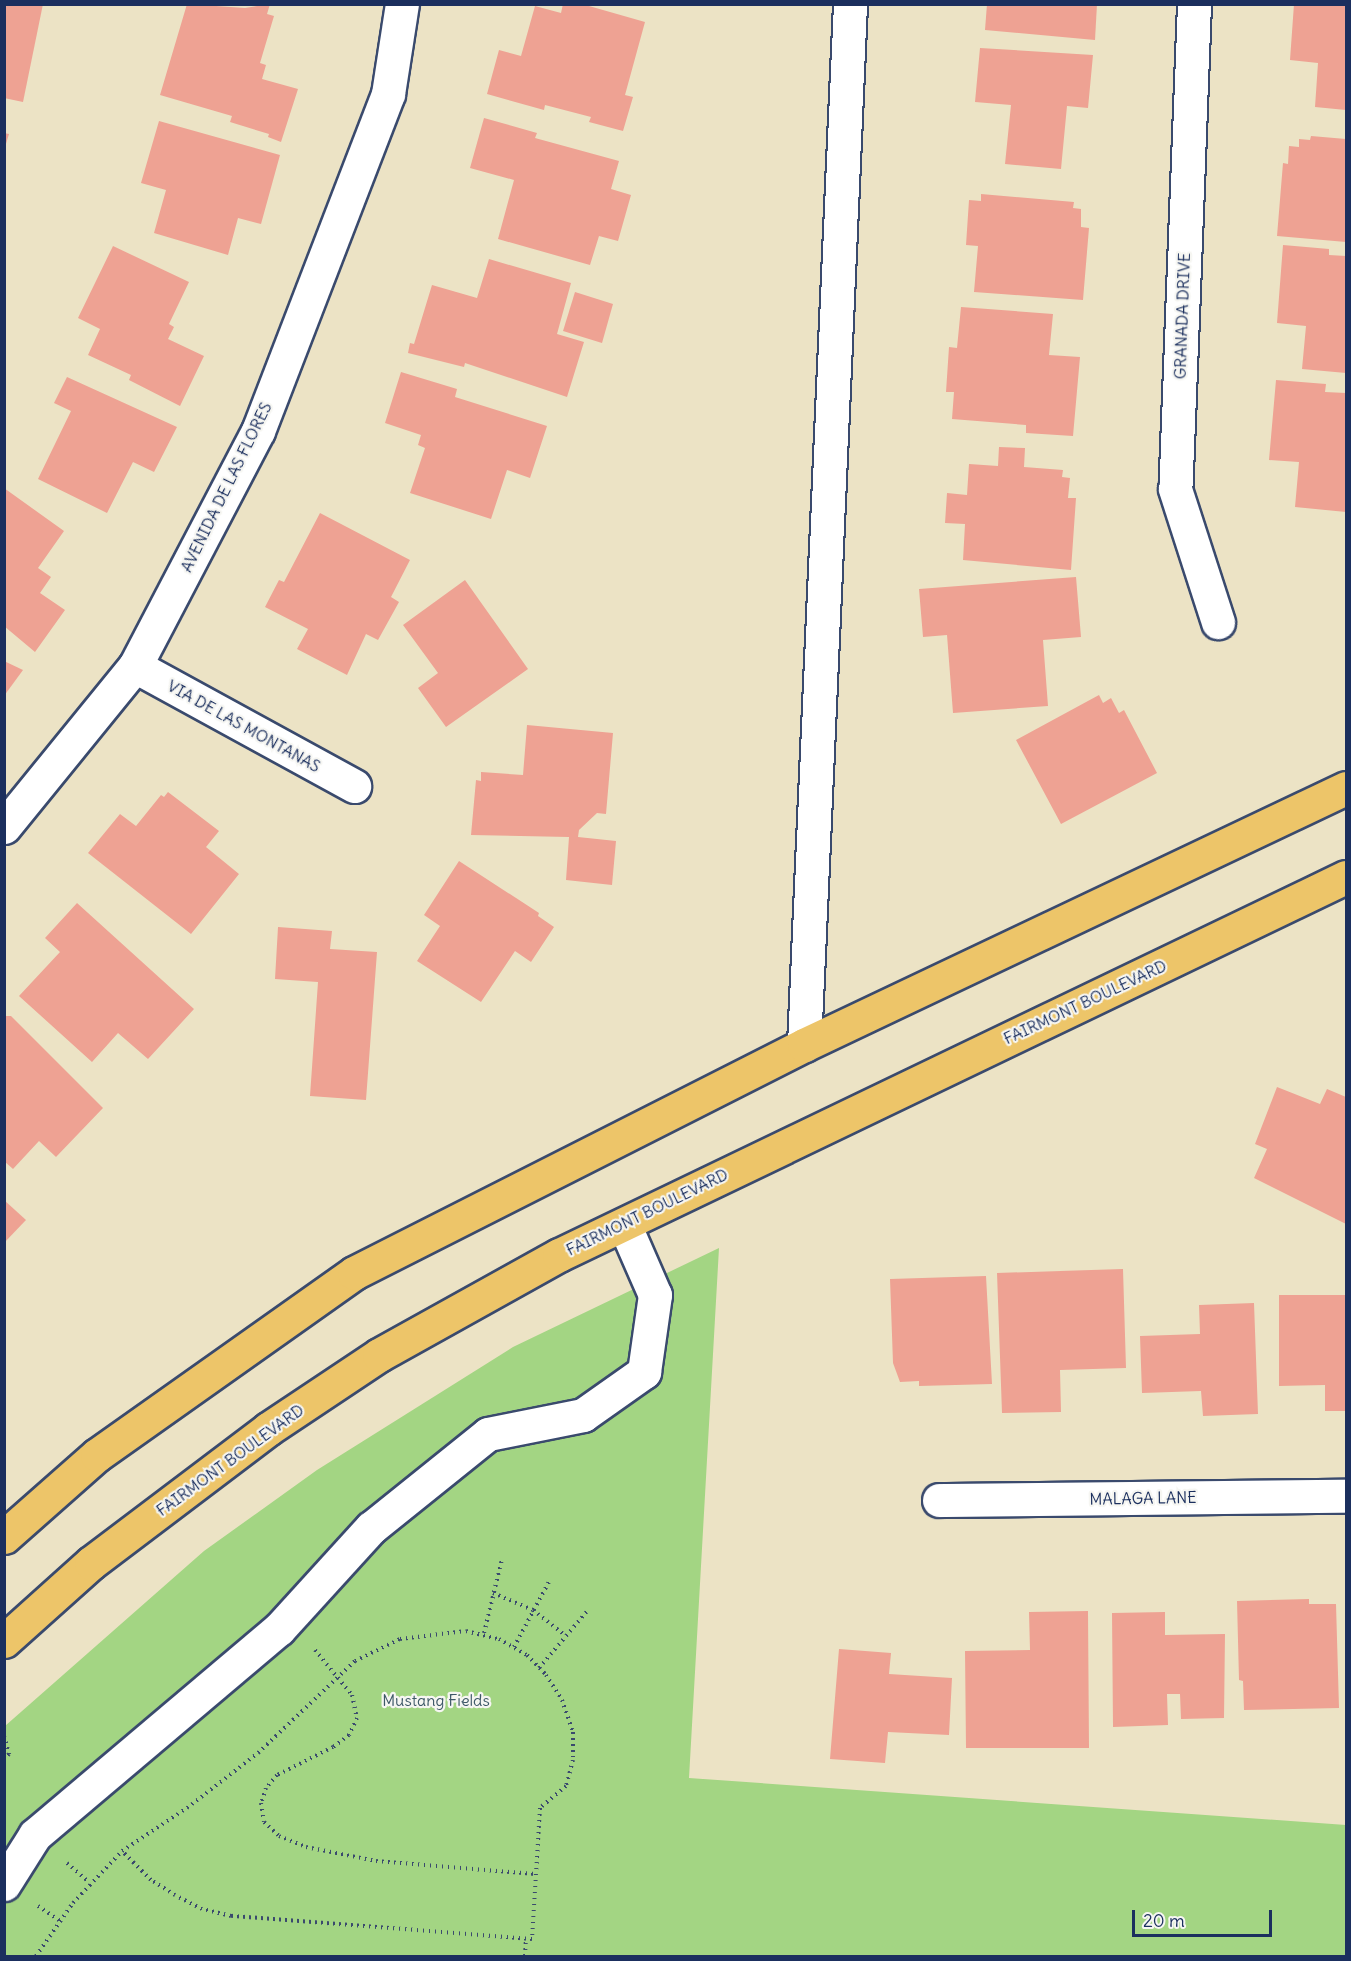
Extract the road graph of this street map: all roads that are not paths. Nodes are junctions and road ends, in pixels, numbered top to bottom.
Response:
1 (402, 4) edge
2 (850, 4) edge
3 (1194, 4) edge
4 (1218, 622) dead end
5 (135, 666) junction
6 (354, 786) dead end
7 (1347, 788) edge
8 (4, 827) edge
9 (1347, 877) edge
10 (804, 1045) junction
11 (624, 1224) junction
12 (1347, 1496) edge
13 (939, 1500) dead end
14 (4, 1537) edge
15 (4, 1641) edge
16 (4, 1884) edge

1 - 5 street, AVENIDA DE LAS FLORES
2 - 10 street
3 - 4 street, GRANADA DRIVE
5 - 6 street, VIA DE LAS MONTANAS
5 - 8 street, AVENIDA DE LAS FLORES
7 - 10 main road
9 - 11 main road, FAIRMONT BOULEVARD
10 - 14 main road
11 - 15 main road, FAIRMONT BOULEVARD
11 - 16 street
12 - 13 street, MALAGA LANE

